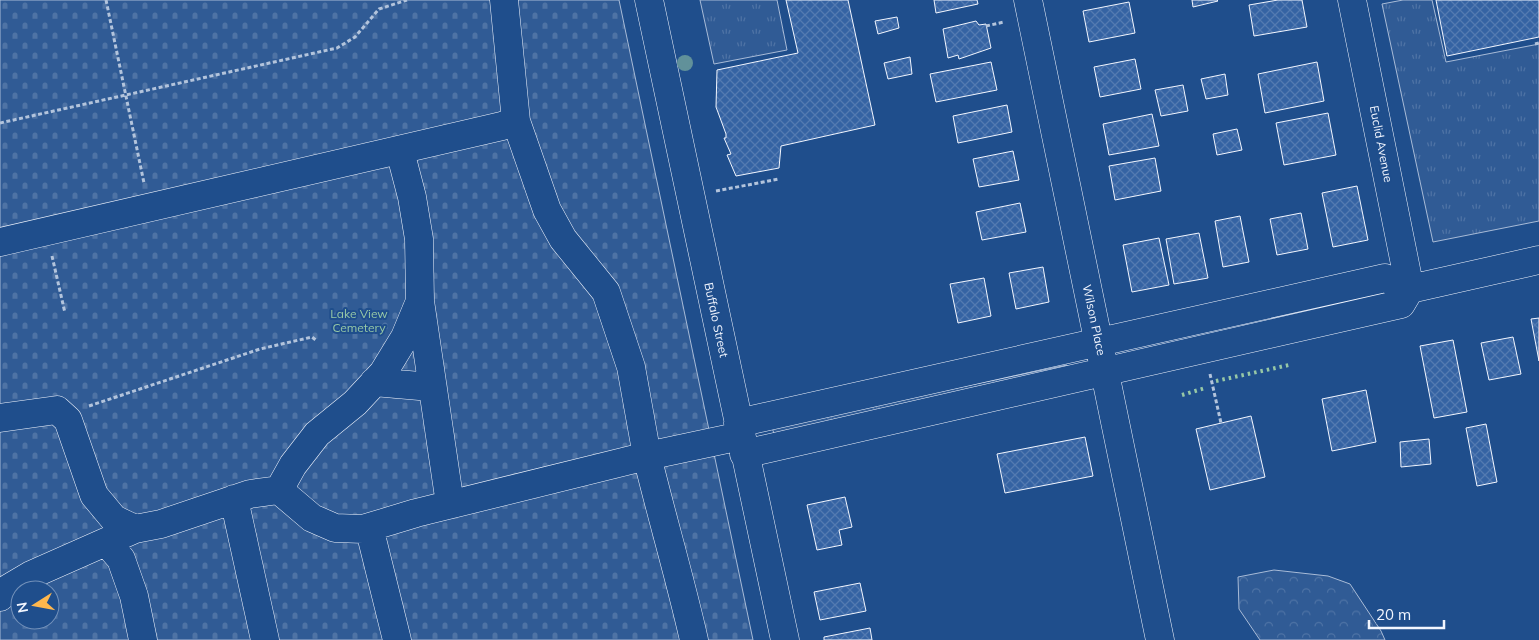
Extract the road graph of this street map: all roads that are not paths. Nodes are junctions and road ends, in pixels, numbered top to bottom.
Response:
1 (504, 0) edge
2 (649, 0) edge
3 (1028, 0) edge
4 (1352, 0) edge
5 (516, 121) junction
6 (400, 151) junction
7 (0, 242) edge
8 (1539, 260) edge
9 (1410, 289) junction
10 (420, 301) junction
11 (1098, 342) junction
12 (1105, 372) junction
13 (374, 382) junction
14 (431, 387) junction
15 (0, 418) edge
16 (741, 438) junction
17 (647, 456) junction
18 (279, 490) junction
19 (234, 499) junction
20 (450, 504) junction
21 (369, 528) junction
22 (135, 529) junction
23 (107, 543) junction
24 (0, 597) edge
25 (143, 640) edge
26 (265, 640) edge
27 (397, 640) edge
28 (694, 640) edge
29 (785, 640) edge
30 (1160, 640) edge

1 - 5 street
2 - 16 street, Buffalo Street
3 - 11 street, Wilson Place
4 - 9 street, Euclid Avenue
5 - 6 street
5 - 17 street
6 - 7 street
6 - 10 street
8 - 9 street
9 - 11 street
9 - 12 street
10 - 13 street
10 - 14 street
11 - 12 street, Wilson Place
11 - 16 street
12 - 16 street
12 - 30 street, Wilson Place
13 - 14 street
13 - 18 street
14 - 20 street
15 - 22 street
16 - 17 street
16 - 29 street, Buffalo Street
17 - 20 street
17 - 28 street
18 - 19 street
18 - 21 street
19 - 22 street
19 - 26 street
20 - 21 street
21 - 27 street
22 - 23 street
23 - 24 street
23 - 25 street

